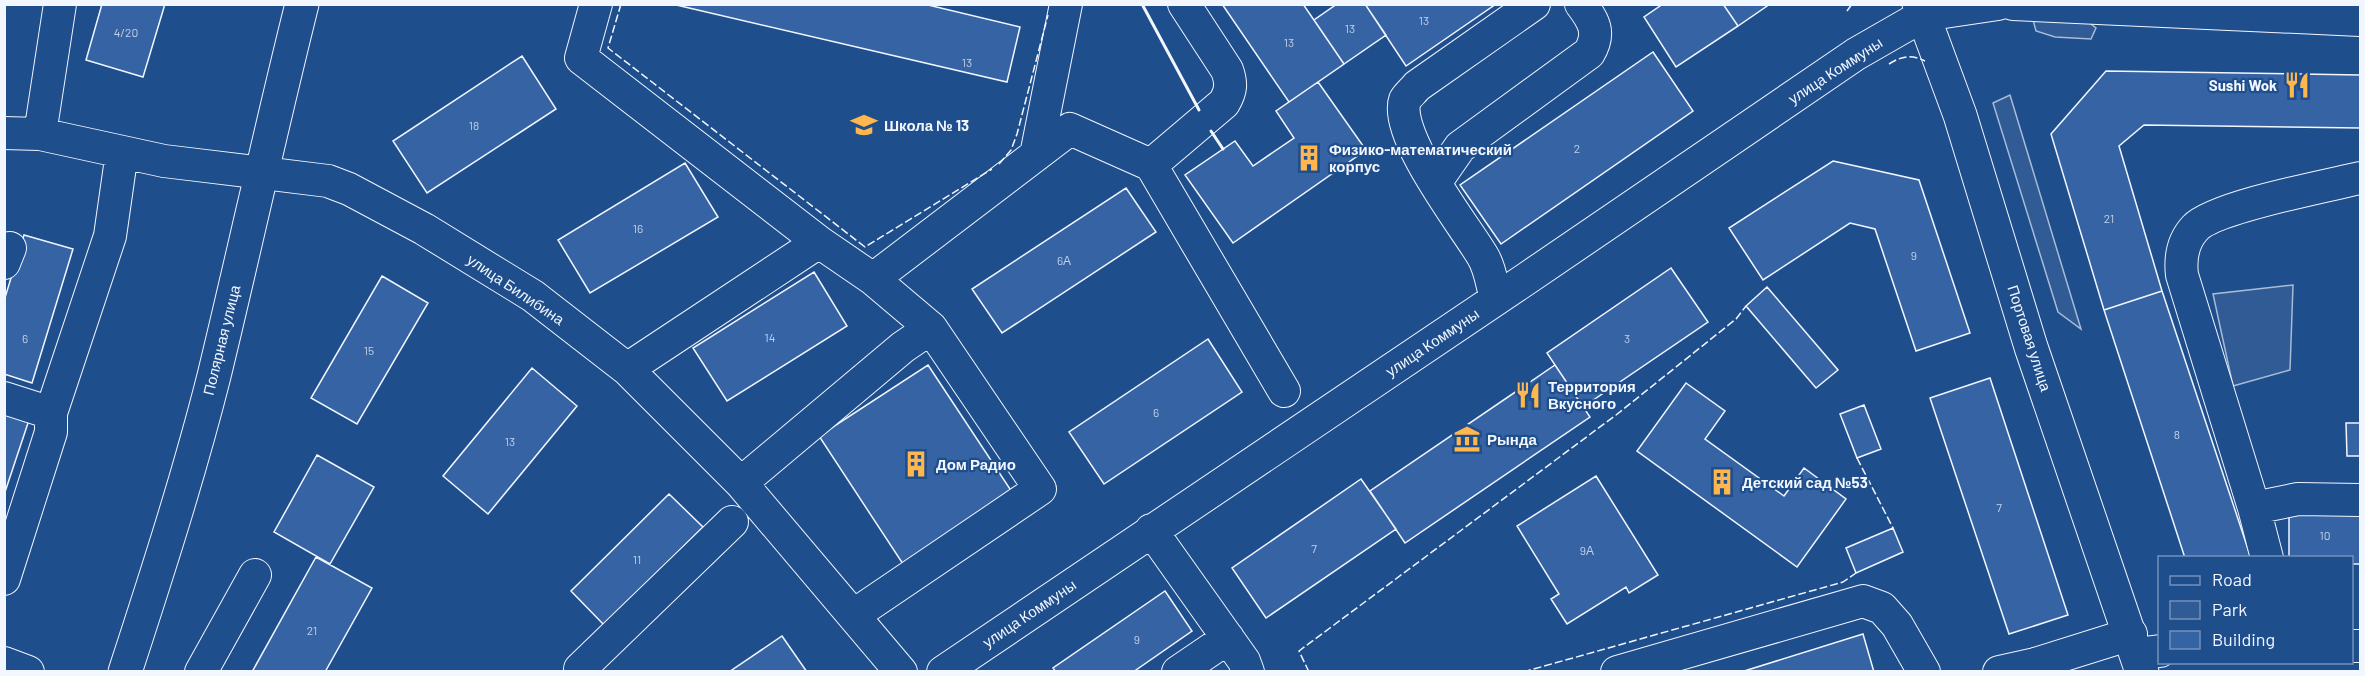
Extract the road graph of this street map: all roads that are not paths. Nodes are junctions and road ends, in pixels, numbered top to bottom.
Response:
1 (60, 4) edge
2 (302, 4) edge
3 (596, 4) edge
4 (1065, 4) edge
5 (1184, 4) edge
6 (1534, 4) edge
7 (1581, 4) edge
8 (1998, 4) edge
9 (2013, 4) edge
10 (1921, 10) edge
11 (2361, 20) edge
12 (4, 133) edge
13 (40, 134) junction
14 (122, 152) junction
15 (1036, 155) junction
16 (1151, 165) junction
17 (261, 172) junction
18 (2361, 178) edge
19 (1435, 183) junction
20 (819, 242) junction
21 (873, 279) junction
22 (1496, 299) junction
23 (931, 328) junction
24 (627, 369) junction
25 (1284, 391) dead end
26 (4, 398) edge
27 (51, 413) junction
28 (741, 483) junction
29 (2361, 500) edge
30 (2254, 508) junction
31 (732, 522) dead end
32 (1151, 530) junction
33 (2266, 556) edge
34 (255, 575) dead end
35 (4, 579) edge
36 (854, 615) junction
37 (1228, 638) junction
38 (2143, 653) edge
39 (4, 663) edge
40 (580, 669) dead end
41 (28, 672) edge
42 (125, 672) edge
43 (201, 672) edge
44 (901, 672) edge
45 (943, 672) edge
46 (1178, 672) edge
47 (1248, 672) edge
48 (1617, 672) edge
49 (1924, 672) edge
50 (1999, 672) edge

1 - 13 street
2 - 17 main road, Полярная улица
3 - 20 street
4 - 15 street
5 - 16 street
6 - 19 street
7 - 19 street
8 - 10 street
9 - 11 street
10 - 22 street, улица Коммуны
10 - 38 main road, Портовая улица
12 - 13 street, улица Билибина
13 - 14 street, улица Билибина
14 - 17 street, улица Билибина
14 - 27 street
15 - 16 street
15 - 21 street
16 - 25 street
17 - 24 street, улица Билибина
17 - 42 main road, Полярная улица
18 - 30 street
19 - 22 street
20 - 21 street
20 - 24 street
21 - 23 street
22 - 32 street, улица Коммуны
23 - 28 street
23 - 36 street
24 - 28 street, улица Билибина
26 - 27 street
27 - 35 street
28 - 36 street, улица Билибина
29 - 30 street
30 - 33 street
31 - 40 street
32 - 37 street
32 - 45 street, улица Коммуны
34 - 43 street
36 - 44 street, улица Билибина
37 - 46 street
37 - 47 street
38 - 50 street
39 - 41 street
48 - 49 street

